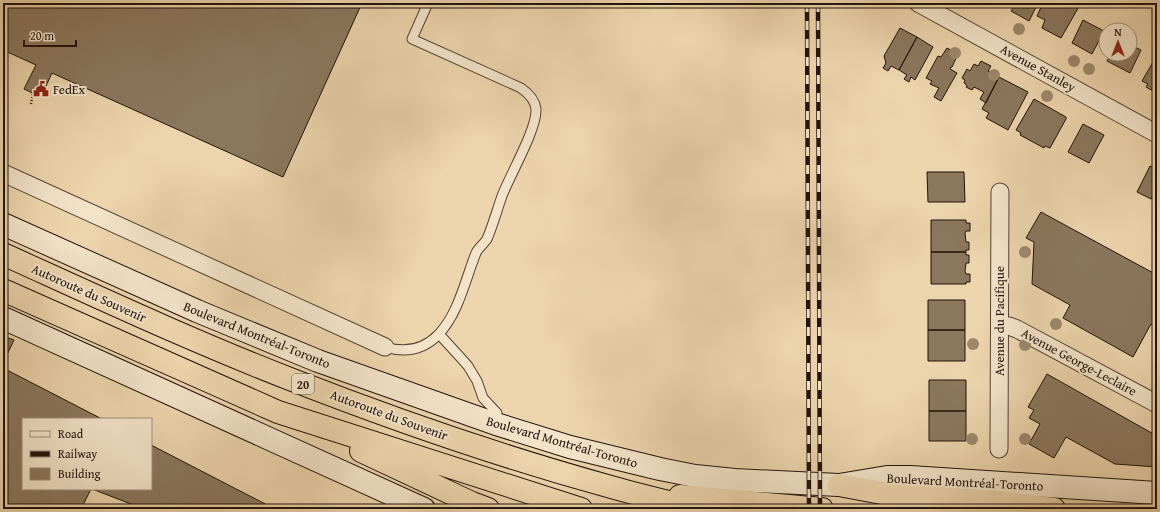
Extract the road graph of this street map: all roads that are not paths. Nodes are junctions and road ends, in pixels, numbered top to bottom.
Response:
1 (428, 3) edge
2 (918, 3) edge
3 (1157, 134) edge
4 (3, 173) edge
5 (1000, 192) dead end
6 (3, 224) edge
7 (3, 254) edge
8 (3, 290) edge
9 (3, 318) edge
10 (1000, 325) junction
11 (439, 334) junction
12 (385, 347) joint
13 (1157, 404) edge
14 (278, 412) junction
15 (496, 424) junction
16 (999, 449) dead end
17 (839, 485) junction
18 (613, 488) junction
19 (1157, 494) edge
20 (424, 509) edge
21 (488, 509) edge
22 (581, 509) edge
23 (697, 509) edge
24 (822, 509) edge
25 (1054, 509) edge

1 - 11 lane
2 - 3 street, Avenue Stanley
4 - 12 street
5 - 10 street, Avenue du Pacifique
6 - 15 main road, Boulevard Montréal-Toronto
7 - 18 highway, Autoroute du Souvenir / 20
8 - 14 highway
9 - 20 main road
10 - 13 street, Avenue George-Leclaire
10 - 16 street, Avenue du Pacifique
11 - 12 lane
11 - 15 lane
14 - 21 highway
14 - 22 highway
15 - 17 main road, Boulevard Montréal-Toronto
17 - 19 main road, Boulevard Montréal-Toronto
17 - 25 highway
18 - 23 highway, Autoroute du Souvenir / 20
18 - 24 highway

